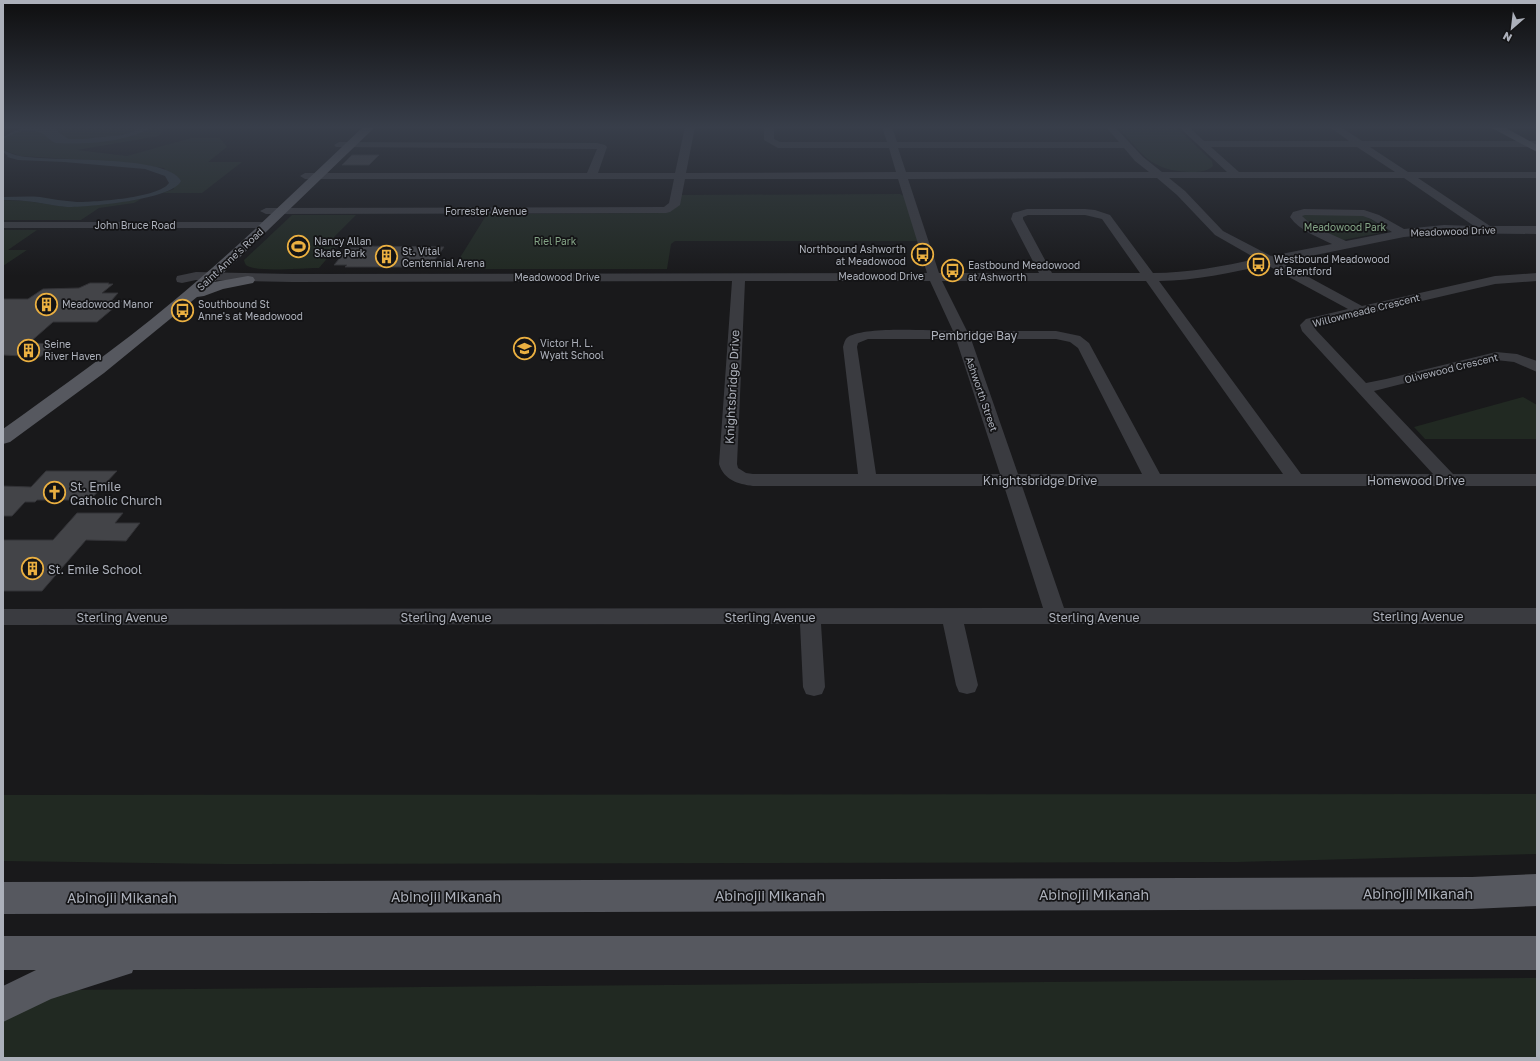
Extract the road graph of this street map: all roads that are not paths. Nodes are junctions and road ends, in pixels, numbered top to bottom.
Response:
1 (305, 176) edge
2 (318, 176) edge
3 (679, 176) edge
4 (902, 176) edge
5 (1163, 177) edge
6 (1408, 177) edge
7 (266, 211) junction
8 (281, 211) junction
9 (3, 225) edge
10 (251, 225) junction
11 (266, 226) junction
12 (1487, 229) junction
13 (1537, 230) edge
14 (1402, 233) junction
15 (1344, 245) junction
16 (237, 252) junction
17 (1268, 260) junction
18 (933, 276) junction
19 (1047, 276) junction
20 (739, 277) junction
21 (1150, 277) junction
22 (1537, 277) edge
23 (202, 278) junction
24 (252, 278) junction
25 (176, 307) junction
26 (1360, 311) junction
27 (962, 335) junction
28 (1537, 367) edge
29 (1363, 388) junction
30 (34, 400) junction
31 (54, 401) junction
32 (3, 422) edge
33 (3, 438) edge
34 (868, 480) junction
35 (1011, 480) junction
36 (1154, 480) junction
37 (1296, 480) junction
38 (1448, 480) junction
39 (1537, 480) edge
40 (1537, 616) edge
41 (3, 617) edge
42 (810, 617) junction
43 (952, 617) junction
44 (1056, 617) junction
45 (967, 685) dead end
46 (814, 687) dead end
47 (1537, 890) edge
48 (3, 898) edge
49 (3, 953) edge
50 (1537, 953) edge
51 (143, 954) junction
52 (3, 1004) edge

1 - 7 main road, Saint Anne's Road
2 - 8 main road, Saint Anne's Road
3 - 8 street, Forrester Avenue
4 - 18 street, Ashworth Street
5 - 17 street
6 - 12 street
7 - 8 street, Forrester Avenue
7 - 10 main road, Saint Anne's Road
8 - 11 main road, Saint Anne's Road
9 - 10 street, John Bruce Road
10 - 11 street, John Bruce Road
10 - 23 main road, Saint Anne's Road
11 - 16 main road, Saint Anne's Road
12 - 13 street, Meadowood Drive
12 - 14 street, Meadowood Drive
14 - 15 street, Meadowood Drive
14 - 15 street
15 - 17 street, Meadowood Drive
16 - 23 main road, Saint Anne's Road
16 - 24 main road
17 - 21 street, Meadowood Drive
17 - 26 street
18 - 19 street, Meadowood Drive
18 - 20 street, Meadowood Drive
18 - 27 street, Ashworth Street
19 - 21 street, Meadowood Drive
19 - 21 street
20 - 24 street, Meadowood Drive
20 - 34 street, Knightsbridge Drive
21 - 37 street
22 - 26 street, Willowmeade Crescent
23 - 24 street, Meadowood Drive
23 - 25 main road, Saint Anne's Road
23 - 30 main road, Saint Anne's Road
24 - 25 main road
25 - 31 main road, Saint Anne's Road
26 - 29 street, Willowmeade Crescent
27 - 34 street, Pembridge Bay
27 - 35 street, Ashworth Street
27 - 36 street, Pembridge Bay
28 - 29 street, Olivewood Crescent
29 - 38 street, Willowmeade Crescent
30 - 31 main road
30 - 32 main road, Saint Anne's Road
31 - 33 main road, Saint Anne's Road
34 - 35 street, Knightsbridge Drive
35 - 36 street, Knightsbridge Drive
35 - 44 street, Ashworth Street
36 - 37 street, Knightsbridge Drive
37 - 38 street, Homewood Drive
38 - 39 street, Homewood Drive
40 - 44 street, Sterling Avenue
41 - 42 street, Sterling Avenue
42 - 43 street, Sterling Avenue
42 - 46 street
43 - 44 street, Sterling Avenue
43 - 45 street
47 - 48 main road, Abinojii Mikanah
49 - 51 main road
50 - 51 main road
51 - 52 main road

